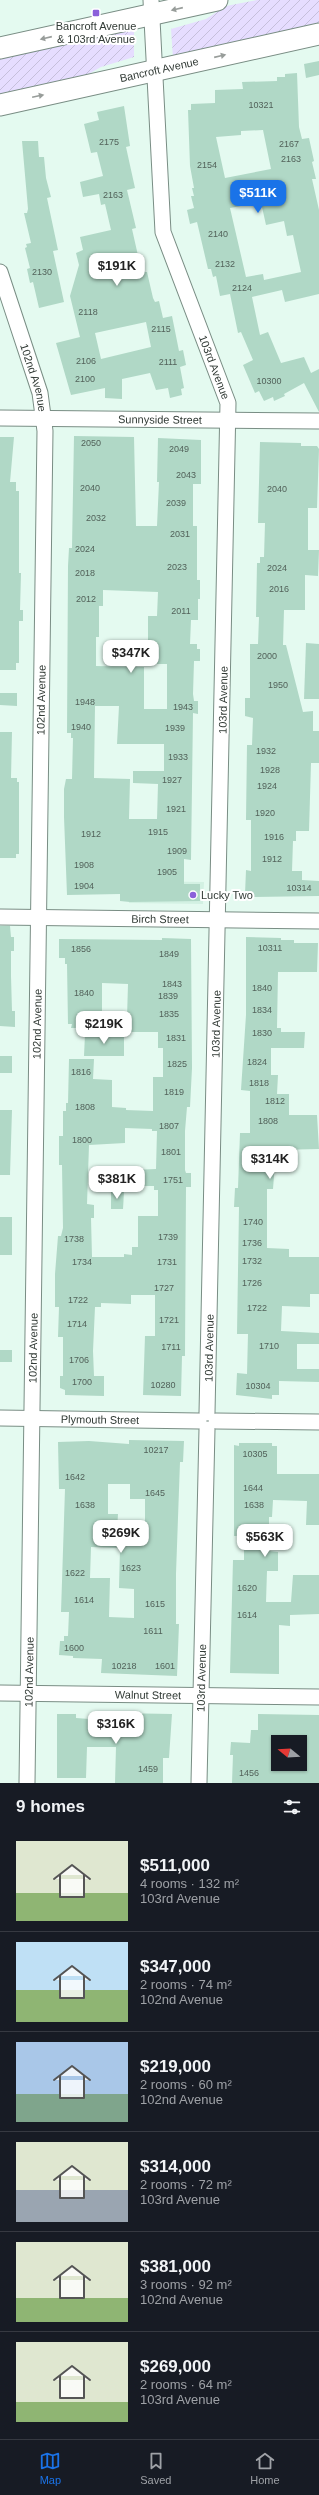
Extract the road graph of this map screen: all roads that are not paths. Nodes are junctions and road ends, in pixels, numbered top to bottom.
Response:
1 (217, 0) edge
2 (152, 7) edge
3 (319, 34) edge
4 (0, 48) edge
5 (155, 70) junction
6 (0, 105) edge
7 (0, 272) edge
8 (0, 418) edge
9 (44, 418) junction
10 (228, 420) junction
11 (319, 421) edge
12 (0, 917) edge
13 (38, 918) junction
14 (218, 920) junction
15 (319, 921) edge
16 (0, 1418) edge
17 (32, 1419) junction
18 (207, 1421) junction
19 (319, 1422) edge
20 (0, 1693) edge
21 (29, 1693) junction
22 (201, 1695) junction
23 (319, 1697) edge
24 (27, 1783) edge
25 (199, 1783) edge

1 -> 2 main road
2 -> 4 main road
2 - 5 street, 103rd Avenue
5 -> 3 main road, Bancroft Avenue
6 -> 5 main road, Bancroft Avenue
5 - 10 street, 103rd Avenue
7 - 9 street, 102nd Avenue
8 - 9 street, Sunnyside Street
9 - 10 street, Sunnyside Street
9 - 13 street, 102nd Avenue
10 - 11 street, Sunnyside Street
10 - 14 street, 103rd Avenue
12 - 13 street, Birch Street
13 - 14 street, Birch Street
13 - 17 street, 102nd Avenue
14 - 15 street, Birch Street
14 - 18 street, 103rd Avenue
16 - 17 street, Plymouth Street
17 - 18 street, Plymouth Street
17 - 21 street, 102nd Avenue
18 - 19 street, Plymouth Street
18 - 22 street, 103rd Avenue
20 - 21 street, Walnut Street
21 - 22 street, Walnut Street
21 - 24 street, 102nd Avenue
22 - 23 street, Walnut Street
22 - 25 street, 103rd Avenue

